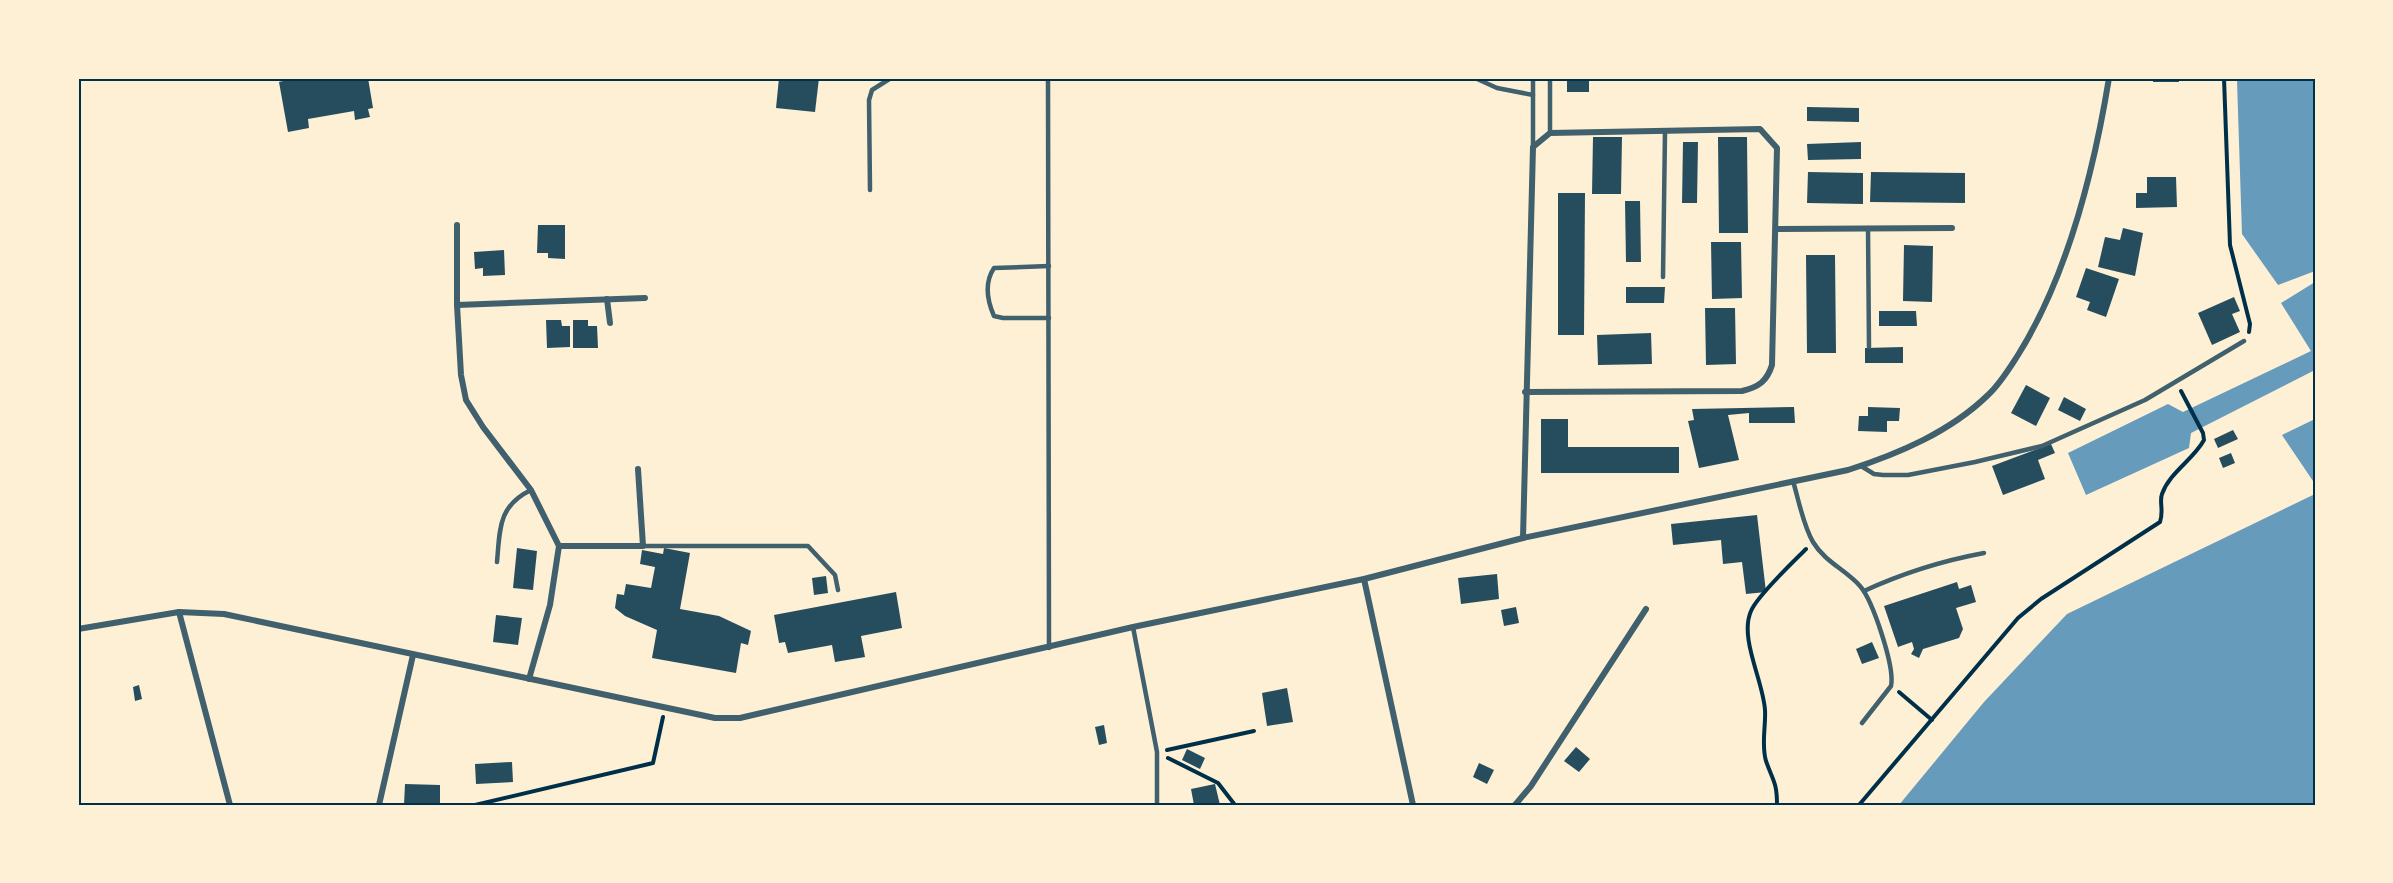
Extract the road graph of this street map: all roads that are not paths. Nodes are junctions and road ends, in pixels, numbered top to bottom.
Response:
1 (891, 78) edge
2 (1048, 78) edge
3 (1475, 78) edge
4 (1533, 78) edge
5 (1550, 78) edge
6 (2109, 78) edge
7 (1533, 95) junction
8 (1665, 132) junction
9 (1550, 133) junction
10 (1533, 147) junction
11 (870, 190) dead end
12 (457, 225) dead end
13 (1868, 228) junction
14 (1952, 228) dead end
15 (1777, 229) junction
16 (1049, 267) junction
17 (1663, 277) dead end
18 (645, 298) dead end
19 (607, 299) junction
20 (457, 305) junction
21 (1049, 318) junction
22 (610, 323) dead end
23 (2244, 341) road end
24 (1869, 347) dead end
25 (1525, 392) junction
26 (1861, 466) junction
27 (638, 469) dead end
28 (1793, 481) junction
29 (531, 490) junction
30 (1523, 538) junction
31 (559, 546) junction
32 (643, 546) junction
33 (1983, 553) dead end
34 (497, 562) dead end
35 (1364, 579) junction
36 (838, 590) dead end
37 (1864, 591) junction
38 (1646, 609) dead end
39 (179, 612) junction
40 (1133, 627) junction
41 (78, 629) edge
42 (1049, 648) junction
43 (413, 655) junction
44 (529, 679) junction
45 (1862, 723) dead end
46 (230, 805) edge
47 (379, 805) edge
48 (1157, 805) edge
49 (1413, 805) edge
50 (1515, 805) edge

1 - 11 lane
2 - 16 lane
3 - 7 lane
4 - 7 lane
5 - 9 lane
6 - 26 street
7 - 10 lane
8 - 9 street
8 - 15 street
8 - 17 lane
9 - 10 street
10 - 25 street
12 - 20 street
13 - 14 street
13 - 15 street
13 - 24 lane
15 - 25 street
16 - 21 lane
16 - 21 lane
18 - 19 street
19 - 20 street
19 - 22 street
20 - 29 street
21 - 42 lane
23 - 26 lane
25 - 30 street
26 - 28 street
27 - 32 street
28 - 30 street
28 - 37 lane
29 - 31 street
29 - 34 lane
30 - 35 street
31 - 32 street
31 - 44 street
32 - 36 lane
33 - 37 lane
35 - 40 street
35 - 49 street
37 - 45 lane
38 - 50 street
39 - 41 street
39 - 43 street
39 - 46 street
40 - 42 street
40 - 48 lane
42 - 44 street
43 - 44 street
43 - 47 street

